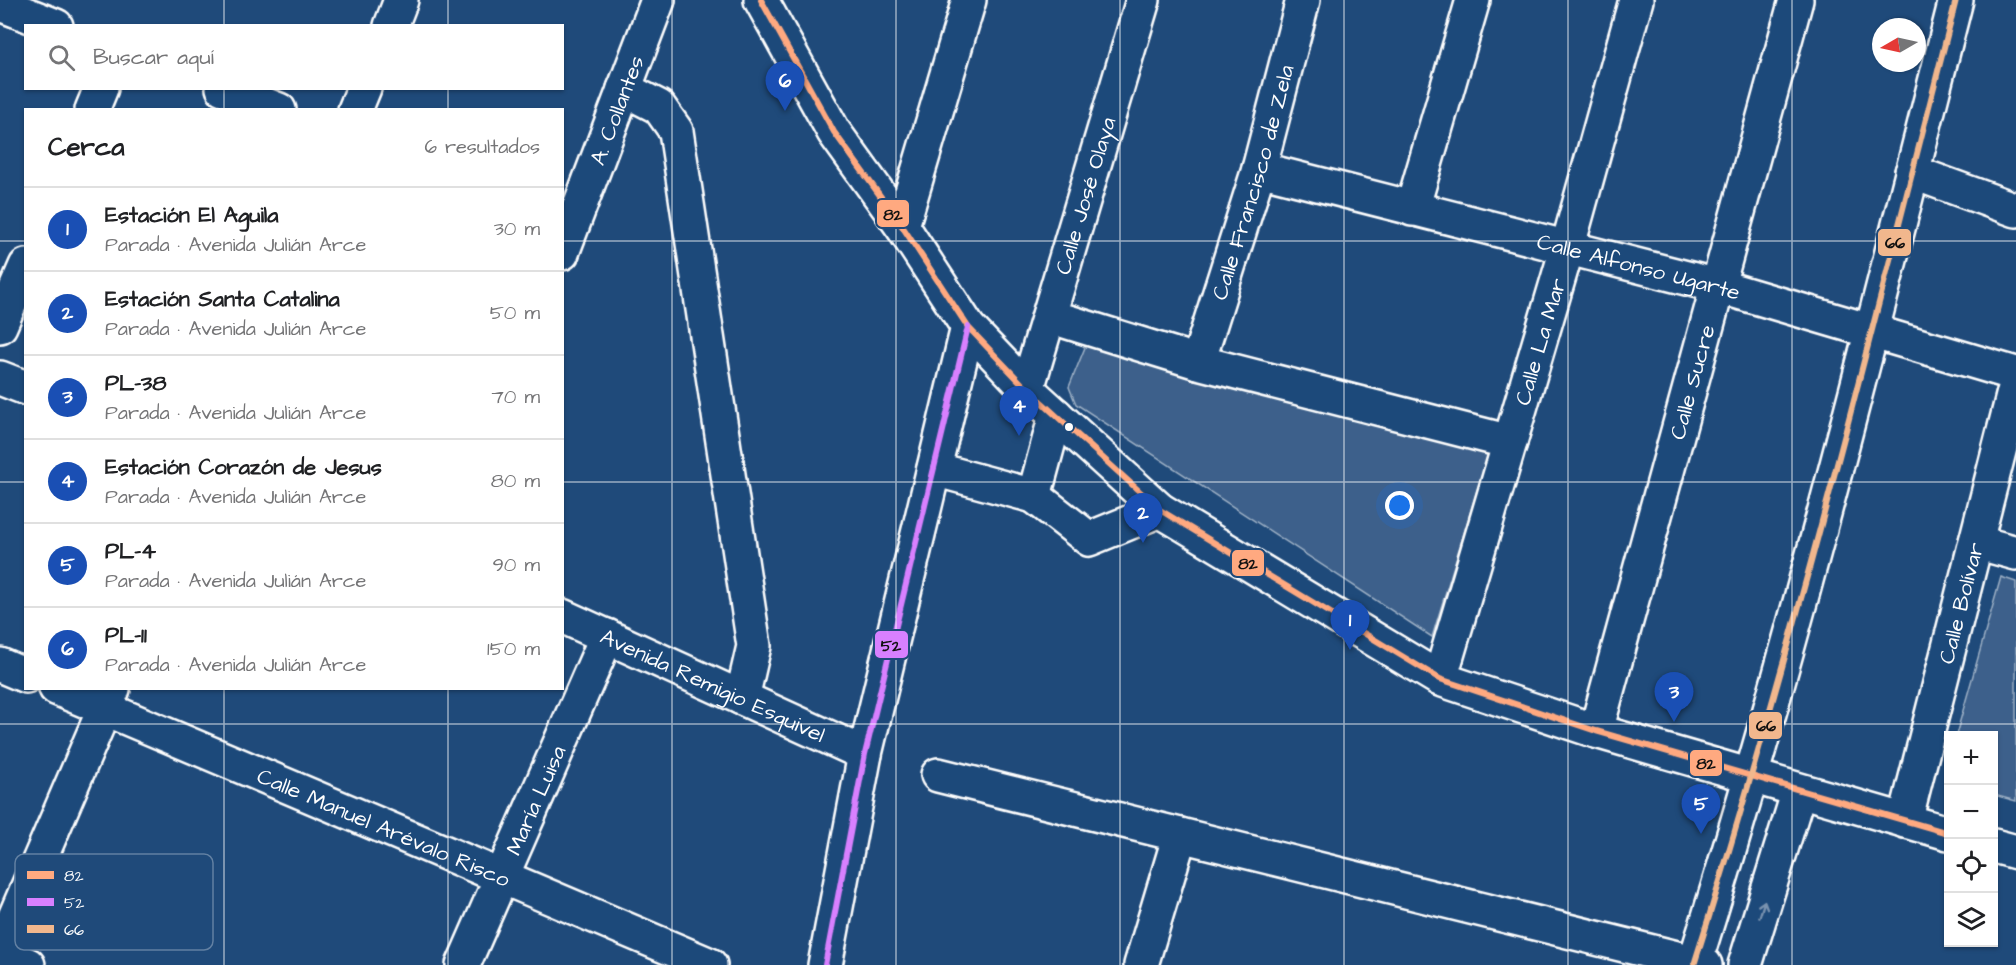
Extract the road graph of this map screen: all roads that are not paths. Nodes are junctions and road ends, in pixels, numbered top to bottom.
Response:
1 (401, 0) edge
2 (658, 0) edge
3 (761, 0) edge
4 (969, 0) edge
5 (1143, 0) edge
6 (1303, 0) edge
7 (1473, 0) edge
8 (1636, 0) edge
9 (1796, 0) edge
10 (1956, 0) edge
11 (0, 4) edge
12 (51, 24) edge
13 (392, 24) edge
14 (624, 89) junction
15 (100, 90) edge
16 (228, 90) edge
17 (363, 90) edge
18 (93, 108) edge
19 (274, 108) edge
20 (356, 108) edge
21 (1259, 169) junction
22 (1912, 172) junction
23 (1412, 209) junction
24 (2016, 210) edge
25 (902, 226) junction
26 (564, 248) edge
27 (1567, 249) junction
28 (24, 271) edge
29 (1718, 286) junction
30 (1049, 316) junction
31 (0, 326) edge
32 (968, 327) junction
33 (1872, 332) junction
34 (1198, 362) junction
35 (2016, 374) edge
36 (0, 378) edge
37 (2016, 384) edge
38 (24, 387) edge
39 (1027, 389) junction
40 (1056, 415) junction
41 (1510, 442) junction
42 (934, 469) junction
43 (1034, 496) junction
44 (1160, 510) junction
45 (1976, 543) junction
46 (2016, 553) edge
47 (564, 617) edge
48 (607, 636) junction
49 (0, 665) edge
50 (24, 675) edge
51 (1440, 679) junction
52 (66, 690) edge
53 (742, 698) junction
54 (109, 699) edge
55 (1596, 731) junction
56 (865, 754) junction
57 (938, 775) dead end
58 (1752, 777) junction
59 (1799, 791) junction
60 (1905, 821) junction
61 (1944, 832) edge
62 (1180, 835) junction
63 (1998, 847) edge
64 (2016, 852) edge
65 (42, 854) edge
66 (501, 877) junction
67 (15, 917) edge
68 (0, 952) edge
69 (1698, 964) edge
70 (28, 965) edge
71 (463, 965) edge
72 (710, 965) edge
73 (825, 965) edge
74 (1141, 965) edge
75 (1745, 965) edge

1 - 13 street
2 - 14 street, A. Collantes
3 - 25 street
4 - 25 street
5 - 30 street, Calle José Olaya
6 - 21 street, Calle Francisco de Zela
7 - 23 street
8 - 27 street, Calle La Mar
9 - 29 street, Calle Sucre
10 - 22 street
11 - 12 street
14 - 26 street, A. Collantes
14 - 53 street
15 - 18 street
16 - 19 street
17 - 20 street
21 - 23 street, Calle Alfonso Ugarte
21 - 34 street, Calle Francisco de Zela
22 - 24 street
22 - 33 street
23 - 27 street, Calle Alfonso Ugarte
25 - 32 street
27 - 29 street, Calle Alfonso Ugarte
27 - 41 street, Calle La Mar
28 - 31 street
29 - 33 street, Calle Alfonso Ugarte
29 - 55 street, Calle Sucre
30 - 34 street
30 - 39 street, Calle José Olaya
32 - 39 street
32 - 42 street
33 - 35 street, Calle Alfonso Ugarte
33 - 58 street
34 - 41 street
36 - 38 street
37 - 45 street, Calle Bolívar
39 - 40 street
40 - 43 street
40 - 44 street
41 - 51 street, Calle La Mar
42 - 43 street
42 - 56 street
43 - 44 street
44 - 51 street
45 - 46 street
45 - 60 street, Calle Bolívar
47 - 48 street, Avenida Remigio Esquivel
48 - 53 street, Avenida Remigio Esquivel
48 - 66 street, María Luisa
49 - 50 street
51 - 55 street
52 - 54 street, Calle Manuel Arévalo Risco
53 - 56 street, Avenida Remigio Esquivel
54 - 65 street
54 - 66 street, Calle Manuel Arévalo Risco
55 - 58 street
56 - 73 street
57 - 62 street
58 - 59 street
58 - 69 street
59 - 60 street
75 -> 59 street
60 - 61 street
62 - 69 street
62 - 74 street
63 - 64 street
66 - 71 street, María Luisa
66 - 72 street, Calle Manuel Arévalo Risco
67 - 68 street
68 - 70 street

